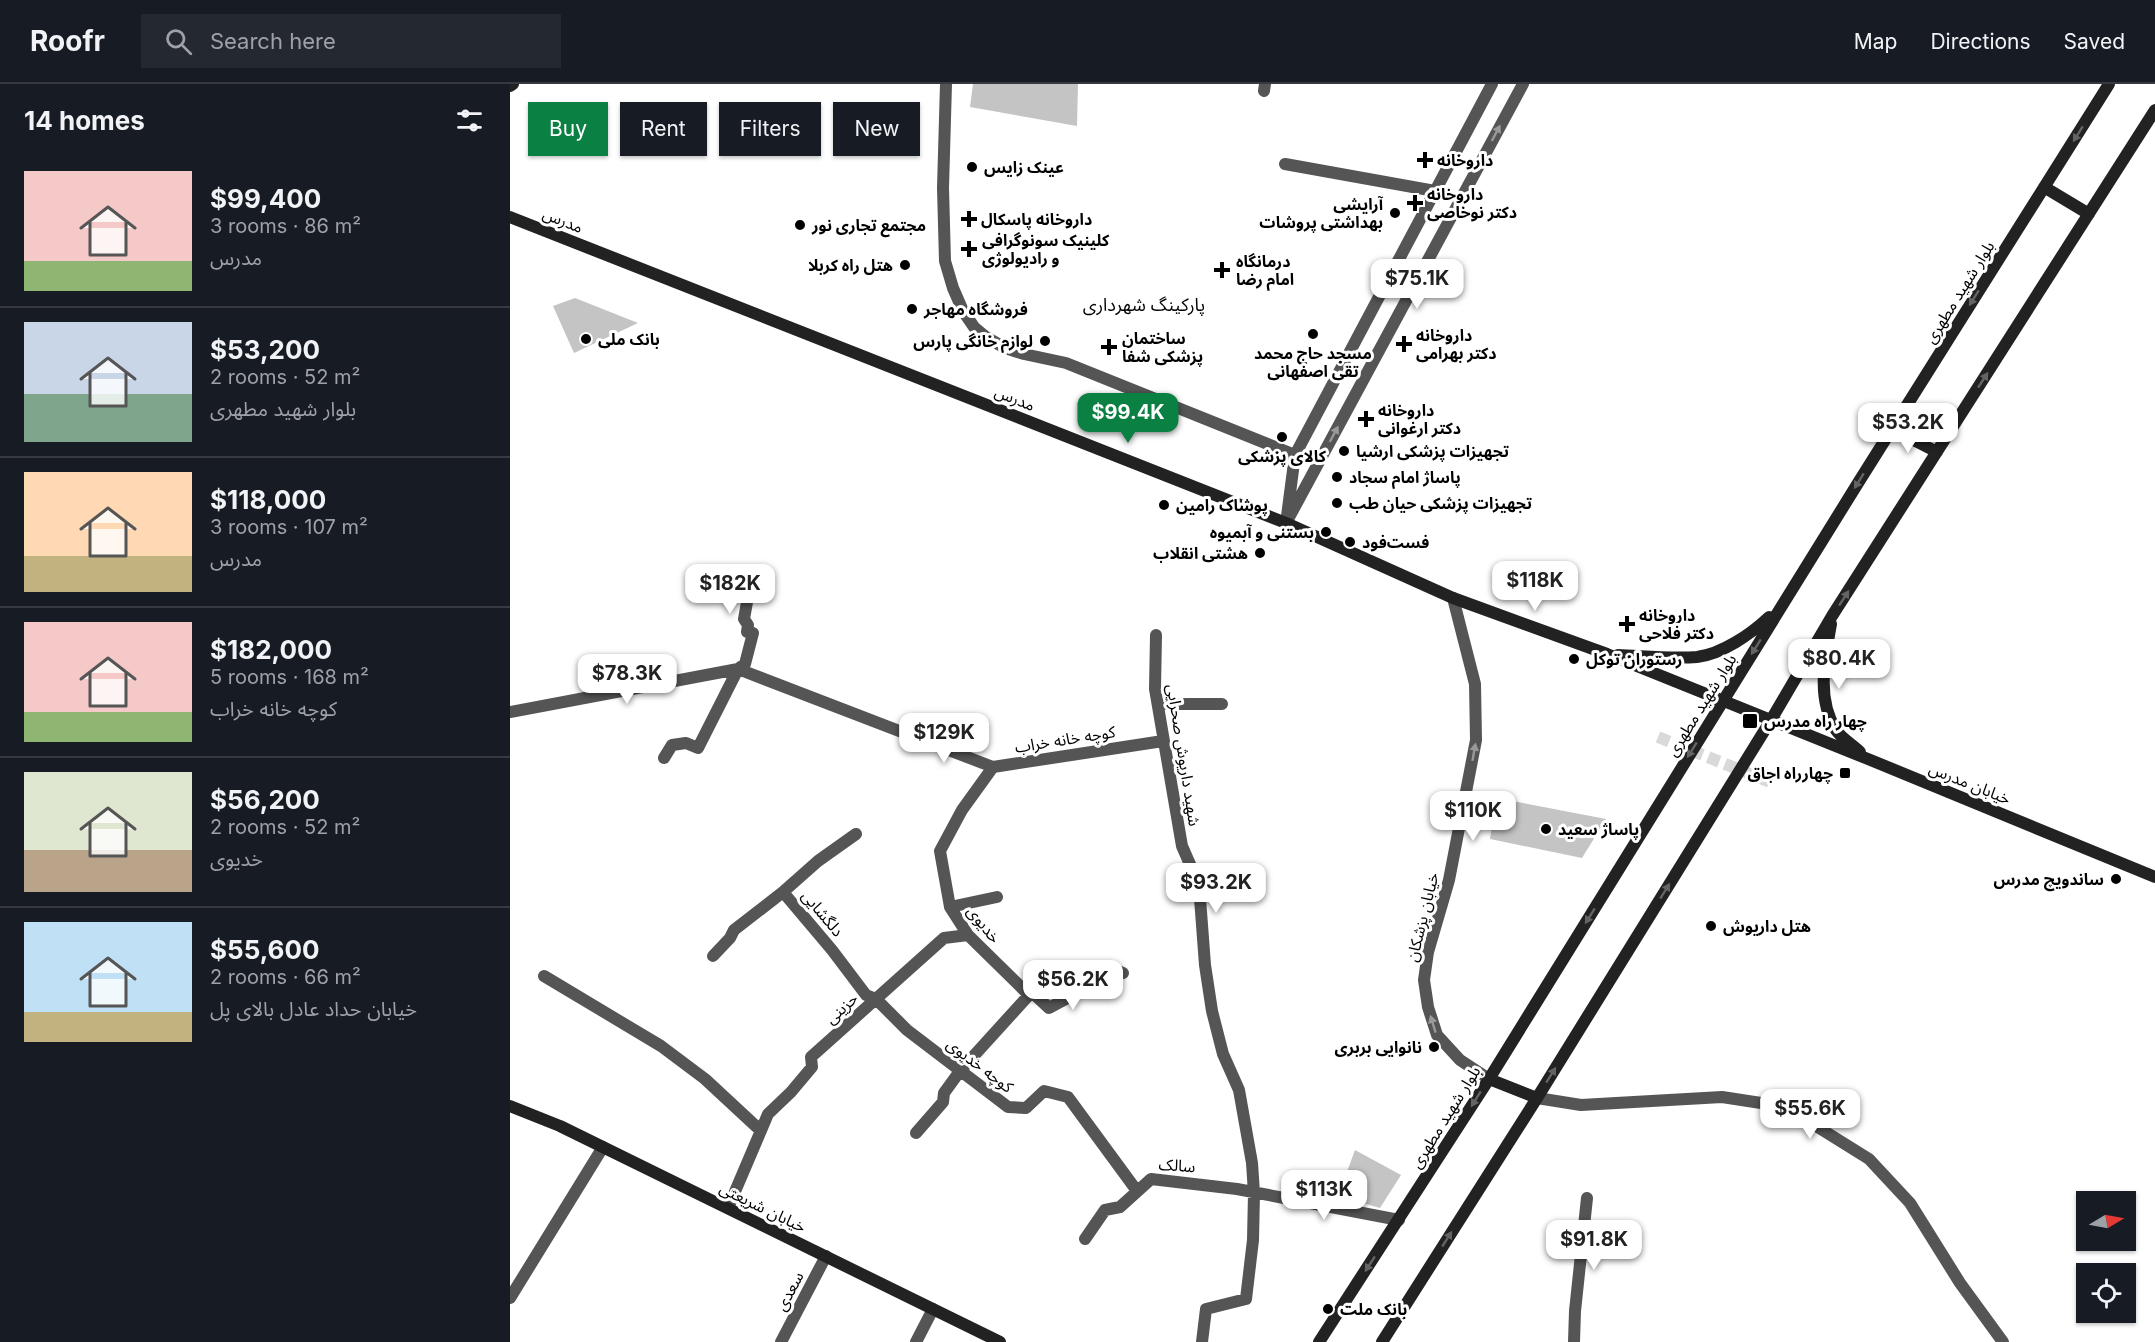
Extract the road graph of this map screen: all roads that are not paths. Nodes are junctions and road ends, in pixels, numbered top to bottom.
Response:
1 (946, 84) edge
2 (1492, 84) edge
3 (1523, 84) edge
4 (2109, 84) edge
5 (2155, 110) edge
6 (1285, 164) dead end
7 (2044, 187) junction
8 (1435, 191) junction
9 (2089, 214) junction
10 (510, 217) edge
11 (1892, 429) junction
12 (1937, 452) junction
13 (1295, 455) junction
14 (1286, 523) junction
15 (752, 574) dead end
16 (1453, 598) junction
17 (1783, 604) junction
18 (1832, 616) junction
19 (1156, 635) dead end
20 (1607, 654) junction
21 (738, 669) junction
22 (1723, 700) junction
23 (1158, 704) junction
24 (1222, 704) dead end
25 (510, 712) edge
26 (1771, 720) junction
27 (1163, 741) junction
28 (664, 758) dead end
29 (1868, 759) junction
30 (993, 767) junction
31 (856, 834) dead end
32 (2155, 877) edge
33 (783, 892) junction
34 (997, 897) dead end
35 (950, 908) junction
36 (968, 935) junction
37 (713, 956) dead end
38 (1123, 973) dead end
39 (544, 976) dead end
40 (1029, 995) junction
41 (876, 999) junction
42 (960, 1071) junction
43 (1489, 1079) junction
44 (1537, 1098) junction
45 (510, 1106) edge
46 (760, 1130) junction
47 (916, 1133) dead end
48 (603, 1146) junction
49 (1137, 1191) junction
50 (1254, 1193) junction
51 (1587, 1198) dead end
52 (728, 1208) junction
53 (1399, 1220) junction
54 (1085, 1239) dead end
55 (826, 1256) junction
56 (510, 1298) edge
57 (933, 1309) junction
58 (781, 1342) edge
59 (916, 1342) edge
60 (1000, 1342) edge
61 (1202, 1342) edge
62 (1319, 1342) edge
63 (1382, 1342) edge
64 (1574, 1342) edge
65 (2003, 1342) edge

1 - 13 street
2 - 8 street
14 -> 3 street
4 -> 7 main road, بلوار شهید مطهری
5 - 9 main road
6 - 8 street
7 - 9 main road
7 -> 11 main road, بلوار شهید مطهری
8 - 13 street
12 -> 9 main road
10 - 14 main road, مدرس
11 - 12 main road
11 -> 17 main road, بلوار شهید مطهری
18 -> 12 main road
13 - 14 street
14 - 16 main road, مدرس
15 - 21 street
16 - 20 main road, مدرس
43 -> 16 street, خیابان پزشکان
17 - 20 main road
17 -> 22 main road, بلوار شهید مطهری
18 - 26 main road
18 - 29 main road
19 - 23 street, شهید داریوش صحرایی
20 - 22 main road, مدرس
21 - 25 street
21 - 28 street
21 - 30 street, کوچه خانه خراب
22 - 26 main road, خیابان مدرس
22 -> 43 main road, بلوار شهید مطهری
23 - 24 street
23 - 27 street, شهید داریوش صحرایی
26 - 29 main road, خیابان مدرس
44 -> 26 main road
27 - 30 street, کوچه خانه خراب
27 - 50 street, شهید داریوش صحرایی
29 - 32 main road, خیابان مدرس
30 - 35 street, خدیوی
31 - 33 street
33 - 37 street, دلگشایی
33 - 41 street, دلگشایی
34 - 35 street
35 - 36 street, خدیوی
36 - 40 street, خدیوی
36 - 41 street, حزینی
38 - 40 street
39 - 46 street
40 - 42 street
41 - 42 street, کوچه خدیوی
41 - 46 street, حزینی
42 - 47 street
42 - 49 street, کوچه خدیوی
43 - 44 main road
43 -> 53 main road, بلوار شهید مطهری
63 -> 44 main road
44 - 65 street
45 - 48 main road, خیابان شریعتی
46 - 52 street, حزینی
48 - 52 main road, خیابان شریعتی
48 - 56 street
49 - 50 street, سالک
49 - 54 street, سالک
50 - 53 street, سالک
50 - 61 street, شهید داریوش صحرایی
51 - 64 street
52 - 55 main road, خیابان شریعتی
53 -> 62 main road, بلوار شهید مطهری
55 - 57 main road, خیابان شریعتی
55 - 58 street, سعدی
57 - 59 street
57 - 60 main road, خیابان شریعتی

